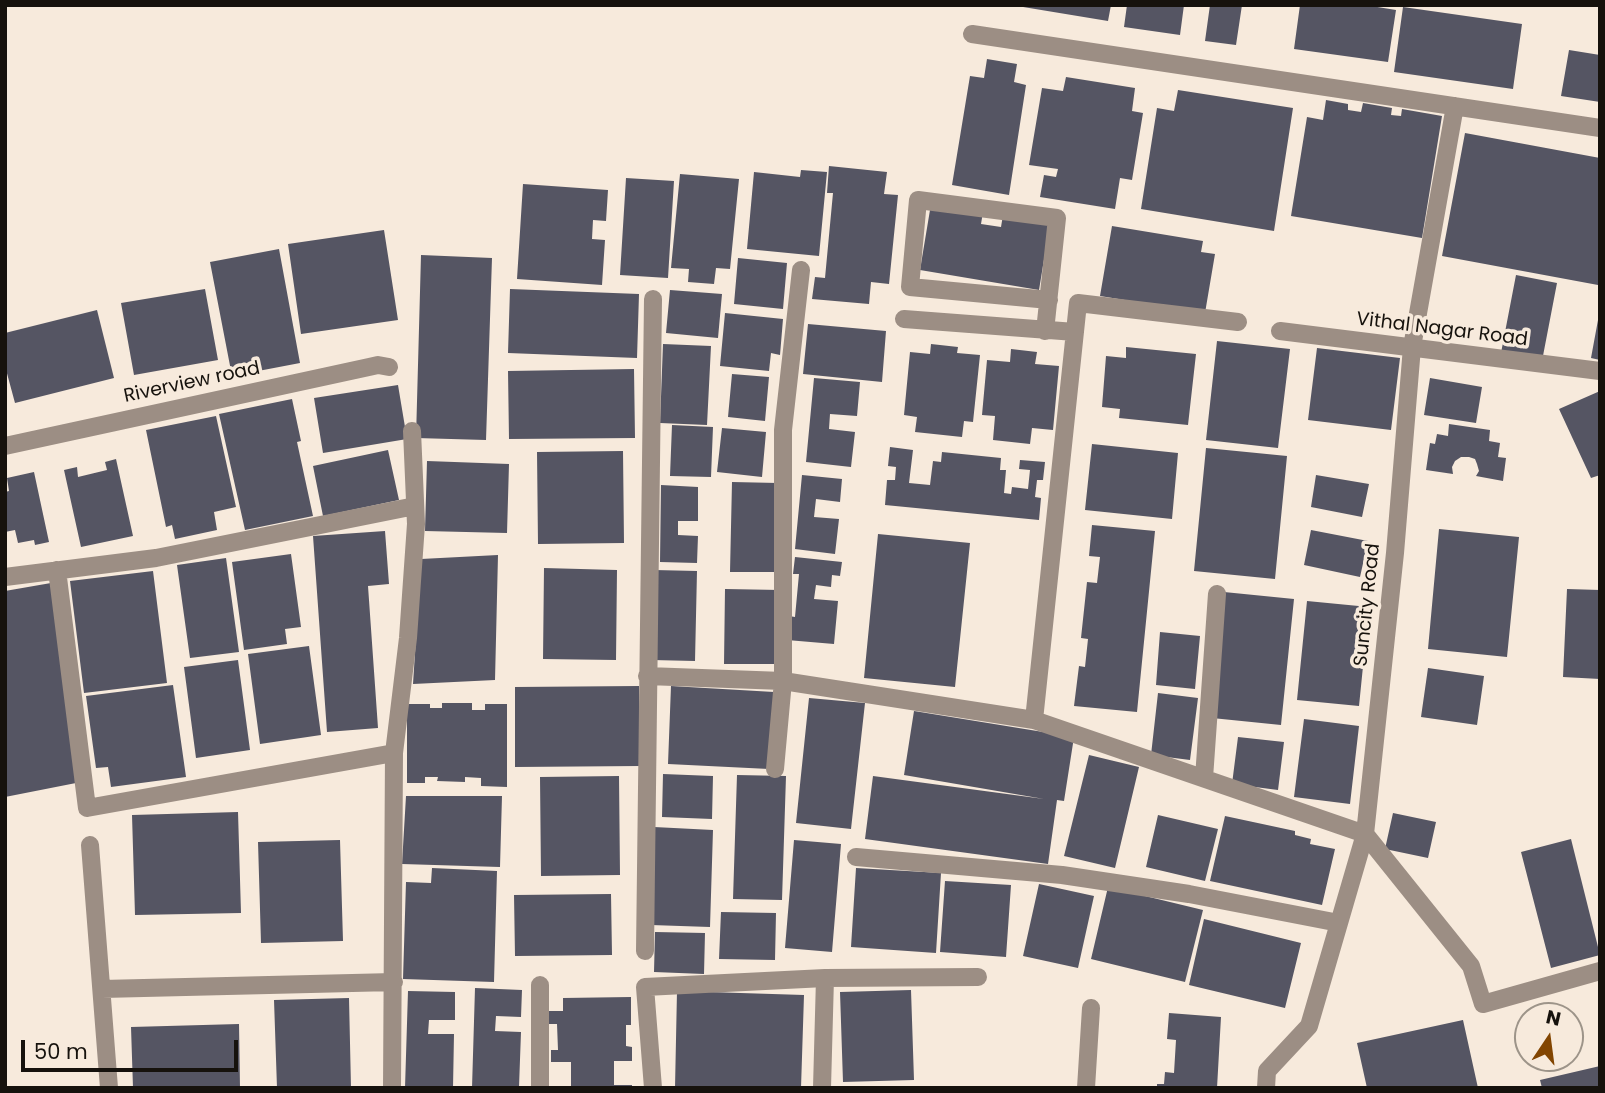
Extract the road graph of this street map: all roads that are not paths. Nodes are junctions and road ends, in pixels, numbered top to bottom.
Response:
1 (972, 34) dead end
2 (1455, 106) junction
3 (1600, 128) edge
4 (801, 270) dead end
5 (932, 289) junction
6 (653, 299) dead end
7 (1049, 300) junction
8 (904, 319) dead end
9 (928, 321) junction
10 (1238, 322) dead end
11 (1045, 331) junction
12 (1280, 331) dead end
13 (1075, 332) junction
14 (1412, 347) junction
15 (389, 367) dead end
16 (1600, 371) edge
17 (412, 431) dead end
18 (5, 446) edge
19 (415, 506) junction
20 (57, 570) junction
21 (5, 577) edge
22 (1217, 594) dead end
23 (647, 676) junction
24 (783, 681) junction
25 (1034, 720) junction
26 (394, 753) junction
27 (775, 769) dead end
28 (1205, 778) junction
29 (1365, 834) junction
30 (90, 845) dead end
31 (856, 857) dead end
32 (1339, 923) junction
33 (645, 951) dead end
34 (1600, 971) edge
35 (978, 977) dead end
36 (825, 978) junction
37 (394, 982) junction
38 (540, 985) dead end
39 (102, 989) junction
40 (1091, 1008) dead end
41 (109, 1088) edge
42 (392, 1088) edge
43 (540, 1088) edge
44 (653, 1088) edge
45 (822, 1088) edge
46 (1086, 1088) edge
47 (1266, 1088) edge

1 - 2 street
2 - 3 street
2 - 14 street, Suncity Road
4 - 24 street
5 - 7 street
5 - 7 street
5 - 9 street
6 - 23 street
7 - 11 street
8 - 9 street
9 - 11 street
10 - 13 street
11 - 13 street
12 - 14 street, Vithal Nagar Road
13 - 25 street
14 - 16 street, Vithal Nagar Road
14 - 29 street, Suncity Road
15 - 18 street, Riverview road
17 - 19 street
19 - 20 street
19 - 26 street
20 - 21 street
20 - 26 street
22 - 28 street
23 - 24 street
23 - 33 street
24 - 25 street
24 - 27 street
25 - 28 street
26 - 37 street
28 - 29 street
29 - 32 street, Suncity Road
29 - 34 street
30 - 39 street
31 - 32 street
32 - 47 street, Suncity Road
35 - 36 street
36 - 44 street
36 - 45 street
37 - 39 street
37 - 42 street
38 - 43 street
39 - 41 street
40 - 46 street

